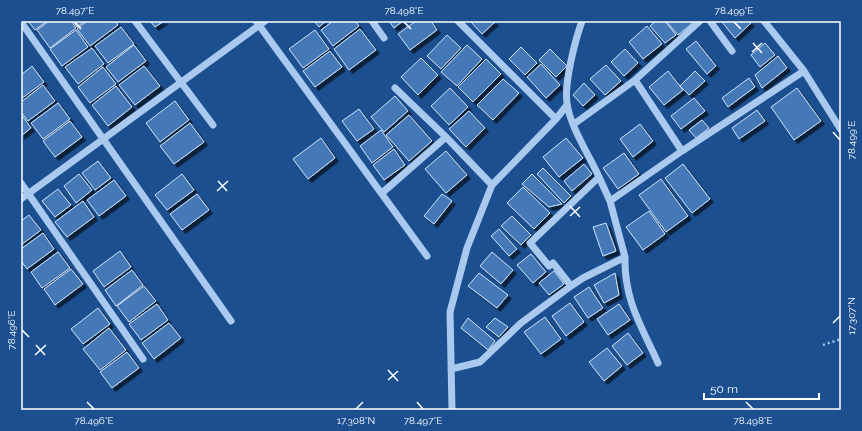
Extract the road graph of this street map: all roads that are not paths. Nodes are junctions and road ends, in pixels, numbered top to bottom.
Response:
1 (134, 21) edge
2 (265, 21) edge
3 (372, 21) edge
4 (458, 21) edge
5 (582, 21) edge
6 (700, 21) edge
7 (710, 21) edge
8 (764, 21) edge
9 (21, 22) edge
10 (257, 23) edge
11 (384, 38) dead end
12 (732, 51) dead end
13 (804, 71) junction
14 (635, 80) junction
15 (181, 83) junction
16 (395, 88) dead end
17 (567, 105) junction
18 (556, 119) junction
19 (574, 124) junction
20 (213, 126) dead end
21 (841, 130) edge
22 (446, 137) junction
23 (104, 139) junction
24 (682, 151) junction
25 (599, 177) junction
26 (21, 182) edge
27 (492, 185) junction
28 (382, 193) junction
29 (28, 194) junction
30 (21, 199) edge
31 (610, 201) junction
32 (427, 256) dead end
33 (626, 257) junction
34 (571, 286) junction
35 (231, 321) dead end
36 (143, 359) dead end
37 (658, 363) dead end
38 (451, 369) junction
39 (452, 410) edge

1 - 15 street
2 - 10 street
3 - 11 street
4 - 18 street
5 - 17 street
6 - 14 street
7 - 12 street
8 - 13 street
9 - 23 street
10 - 15 street
10 - 28 street
13 - 21 street
13 - 24 street
14 - 19 street
14 - 24 street
15 - 20 street
15 - 23 street
16 - 22 street
17 - 18 street
17 - 19 street
18 - 27 street
19 - 25 street
22 - 27 street
22 - 28 street
23 - 29 street
23 - 35 street
24 - 31 street
25 - 31 street
25 - 34 street
26 - 29 street
27 - 38 street
28 - 32 street
29 - 30 street
29 - 36 street
31 - 33 street
33 - 34 street
33 - 37 street
34 - 38 street
38 - 39 street

